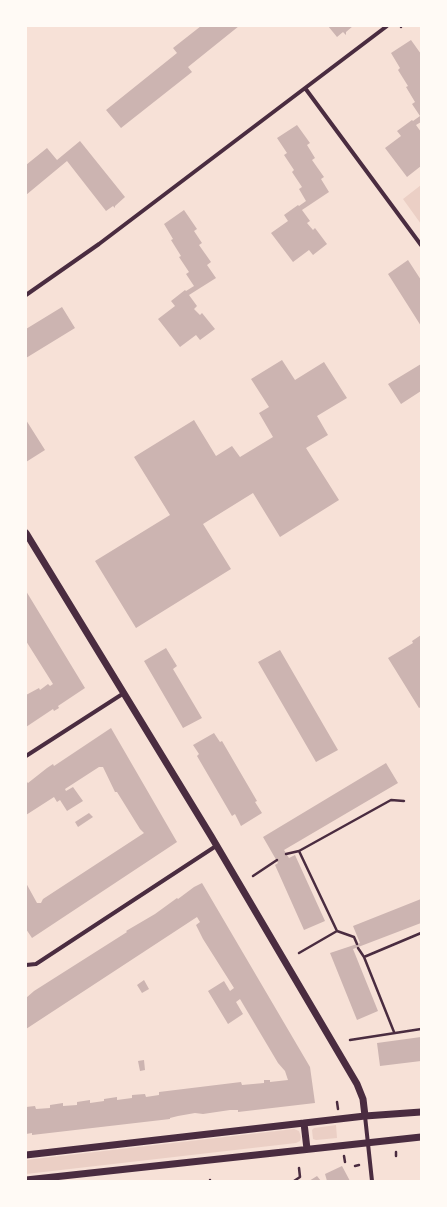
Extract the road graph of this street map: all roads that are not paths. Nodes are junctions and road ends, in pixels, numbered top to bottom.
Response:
1 (387, 26) edge
2 (305, 88) junction
3 (421, 245) edge
4 (26, 295) edge
5 (26, 533) edge
6 (124, 692) junction
7 (26, 756) edge
8 (216, 846) junction
9 (26, 965) edge
10 (421, 1112) edge
11 (365, 1116) junction
12 (304, 1123) junction
13 (421, 1137) edge
14 (368, 1143) junction
15 (307, 1149) junction
16 (26, 1154) edge
17 (26, 1180) edge
18 (372, 1181) edge

1 - 2 street
2 - 3 street
2 - 4 street
5 - 6 street
6 - 7 street
6 - 8 street
8 - 9 street
8 - 11 street
10 - 11 street
11 - 12 street
11 - 14 street
12 - 15 street
12 - 16 street
13 - 14 street
14 - 15 street
14 - 18 street
15 - 17 street

